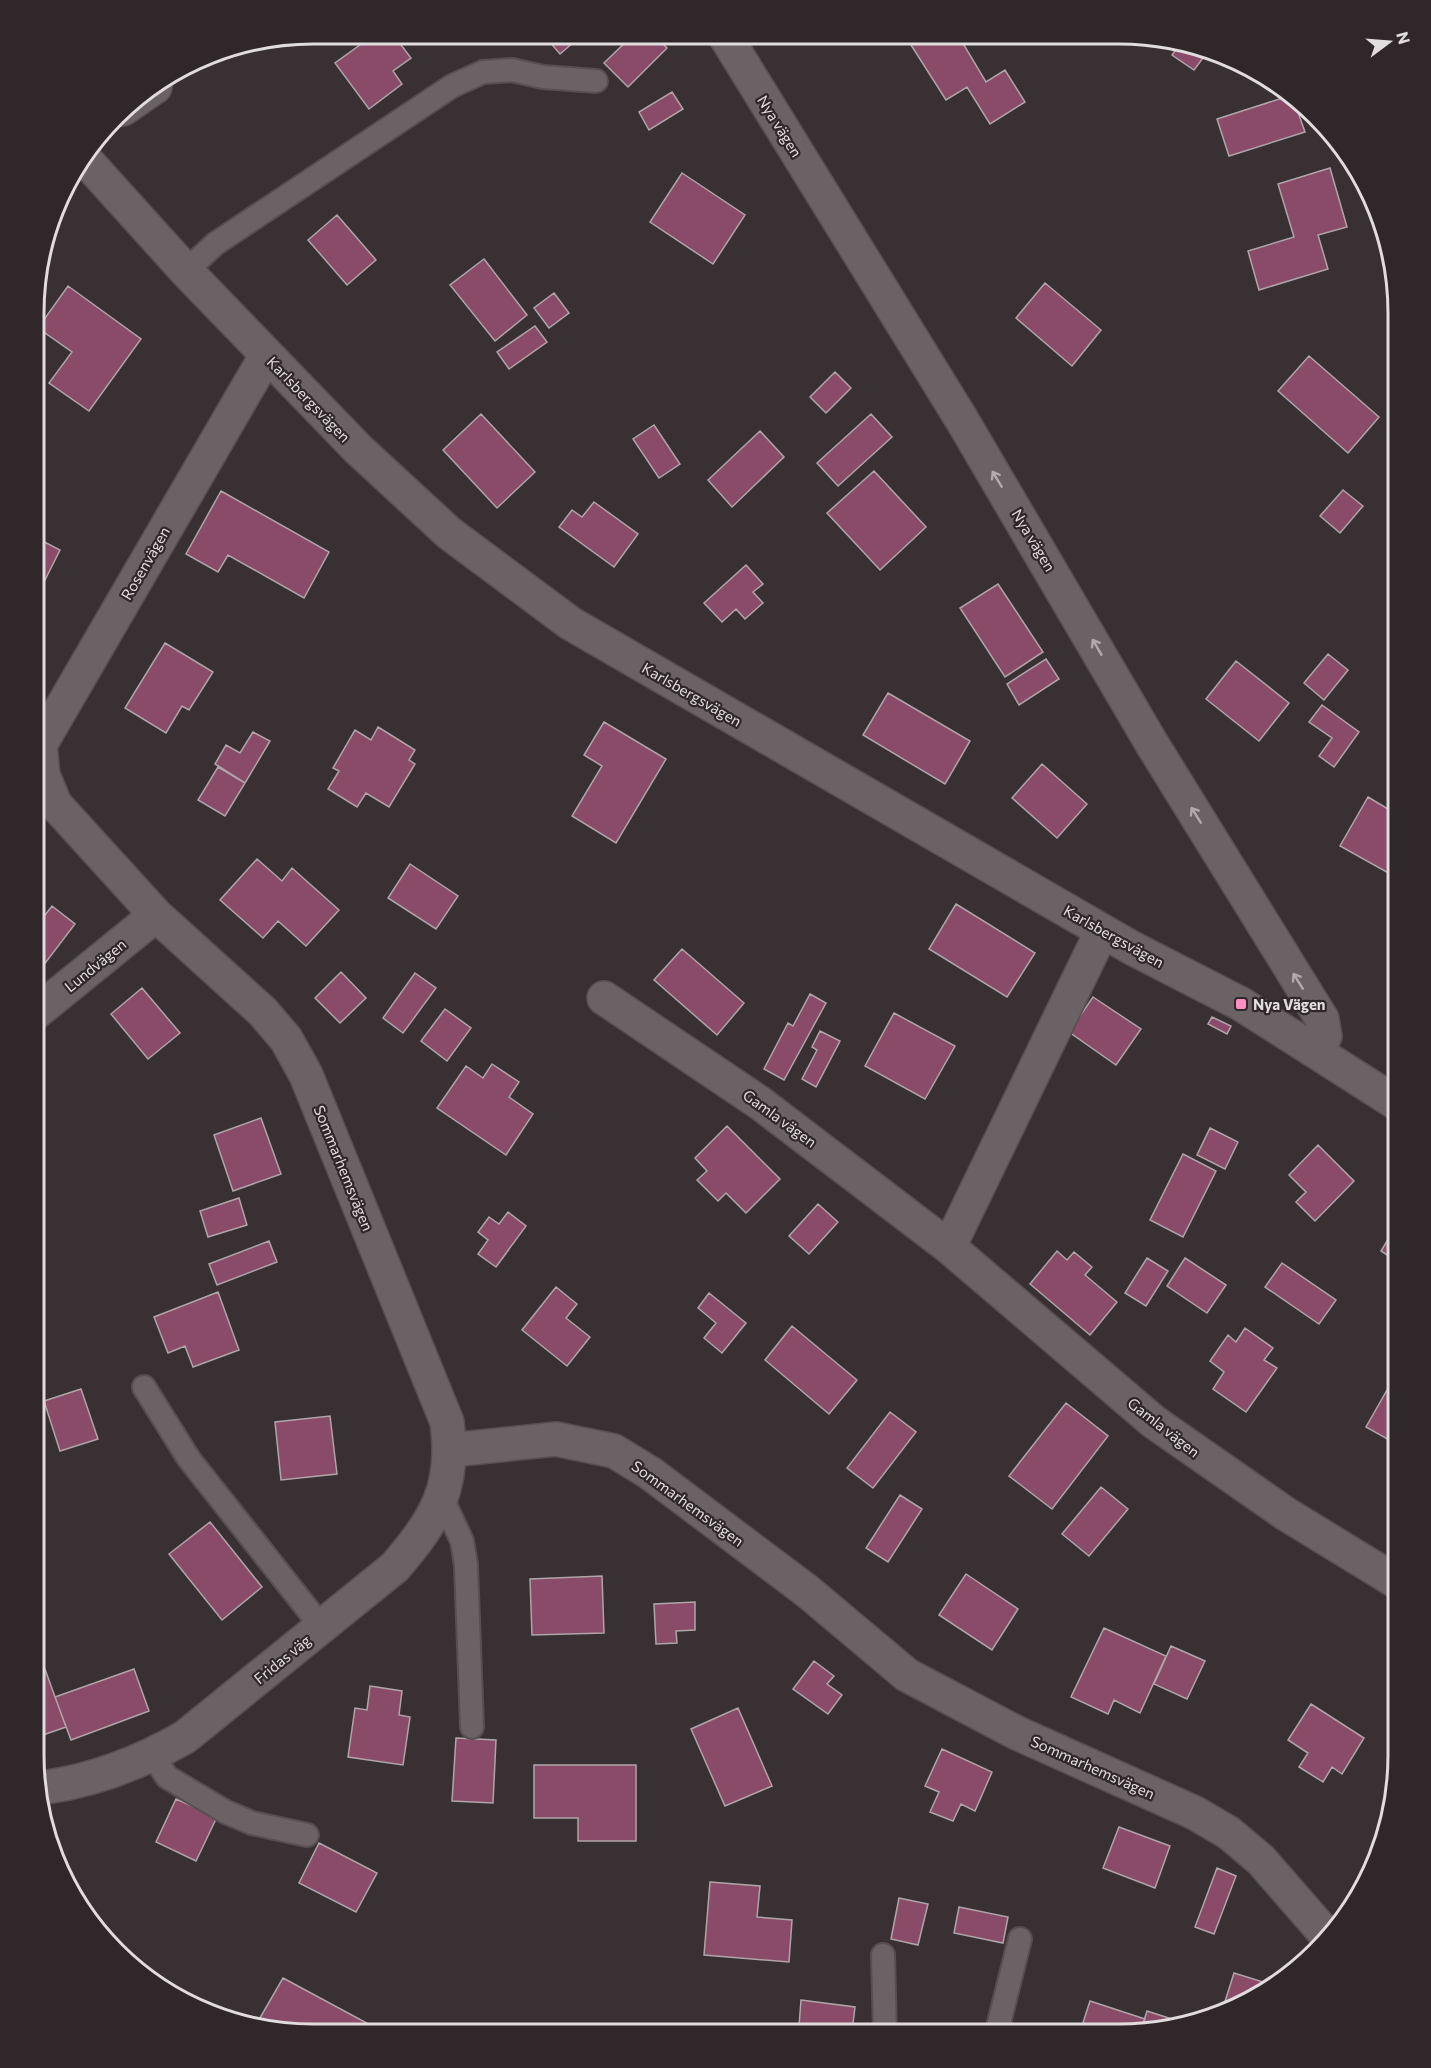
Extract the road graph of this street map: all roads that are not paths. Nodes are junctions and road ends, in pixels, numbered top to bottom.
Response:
1 (730, 44) edge
2 (596, 81) dead end
3 (89, 163) edge
4 (186, 271) junction
5 (266, 356) junction
6 (44, 738) edge
7 (44, 783) edge
8 (156, 915) junction
9 (1102, 931) junction
10 (604, 998) dead end
11 (44, 1006) edge
12 (1317, 1052) junction
13 (1388, 1098) edge
14 (949, 1247) junction
15 (144, 1387) dead end
16 (451, 1450) junction
17 (442, 1498) junction
18 (1388, 1576) edge
19 (321, 1626) junction
20 (472, 1726) dead end
21 (153, 1756) junction
22 (46, 1787) edge
23 (307, 1835) dead end
24 (1323, 1931) edge
25 (1020, 1939) dead end
26 (883, 1955) dead end
27 (885, 2024) edge
28 (999, 2024) edge

12 -> 1 street, Nya vägen
2 - 4 lane
3 - 4 street, Karlsbergsvägen
4 - 5 street, Karlsbergsvägen
5 - 6 street, Rosenvägen
5 - 9 street, Karlsbergsvägen
7 - 8 street, Sommarhemsvägen
8 - 11 street, Lundvägen
8 - 16 street, Sommarhemsvägen
9 - 12 street, Karlsbergsvägen
9 - 14 street
10 - 14 street, Gamla vägen
12 - 13 street, Karlsbergsvägen
14 - 18 street, Gamla vägen
15 - 19 lane
16 - 17 street, Fridas väg
16 - 24 street, Sommarhemsvägen
17 - 19 street, Fridas väg
17 - 20 lane
19 - 21 street, Fridas väg
21 - 22 street, Fridas väg
21 - 23 lane
25 - 28 lane
26 - 27 lane

